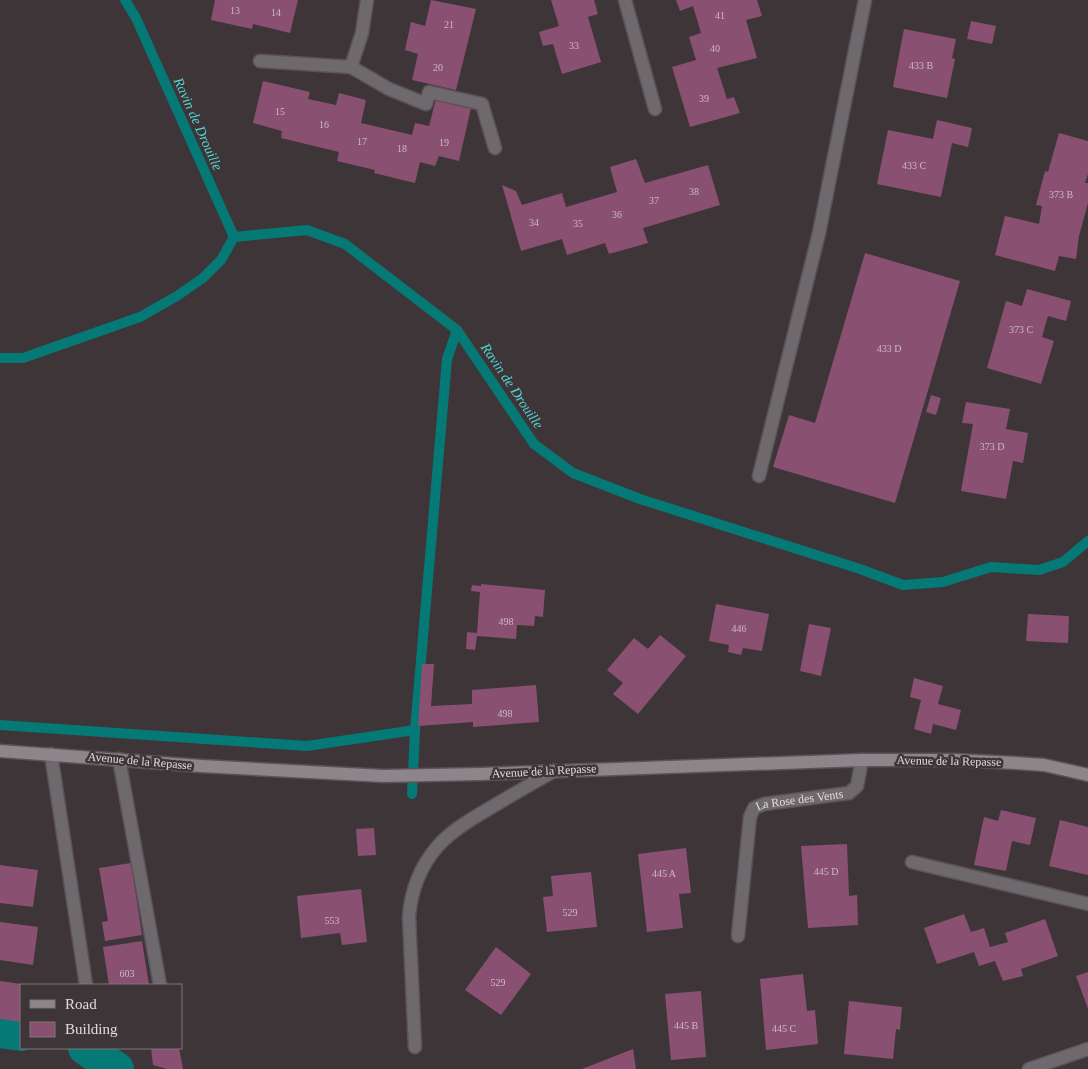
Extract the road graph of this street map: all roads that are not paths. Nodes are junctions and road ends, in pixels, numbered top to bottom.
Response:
1 (367, 0) edge
2 (625, 0) edge
3 (865, 0) edge
4 (260, 61) dead end
5 (351, 67) junction
6 (655, 109) dead end
7 (496, 148) dead end
8 (759, 476) dead end
9 (0, 751) edge
10 (51, 754) junction
11 (119, 759) junction
12 (862, 760) junction
13 (554, 771) junction
14 (1088, 775) edge
15 (912, 862) dead end
16 (1088, 904) edge
17 (738, 936) dead end
18 (86, 984) edge
19 (160, 984) edge
20 (415, 1047) dead end
21 (1088, 1049) edge
22 (1029, 1069) edge

1 - 5 street
2 - 6 street
3 - 8 street
4 - 5 street
5 - 7 street
9 - 10 street, Avenue de la Repasse
10 - 11 street, Avenue de la Repasse
10 - 18 street
11 - 13 street, Avenue de la Repasse
11 - 19 street
12 - 13 street, Avenue de la Repasse
12 - 14 street, Avenue de la Repasse
12 - 17 street, La Rose des Vents
13 - 20 street
15 - 16 street
21 - 22 street

